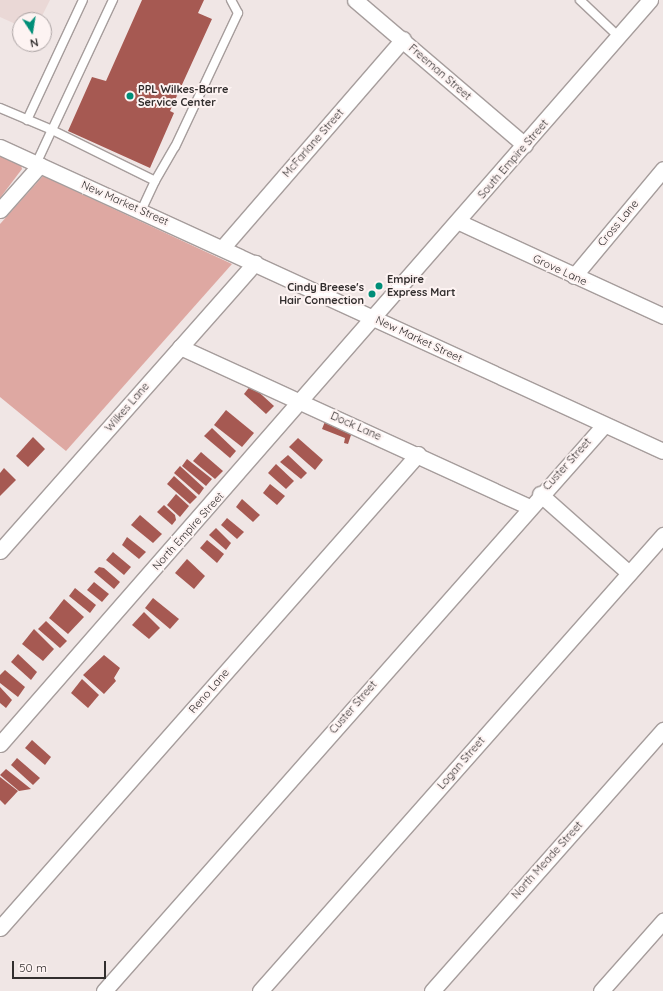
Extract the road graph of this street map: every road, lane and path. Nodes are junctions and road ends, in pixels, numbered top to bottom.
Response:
1 (83, 0) edge
2 (113, 0) edge
3 (231, 0) edge
4 (355, 0) edge
5 (580, 0) edge
6 (650, 0) edge
7 (619, 37) junction
8 (403, 39) junction
9 (0, 108) edge
10 (28, 120) junction
11 (52, 130) junction
12 (525, 144) junction
13 (0, 146) edge
14 (38, 164) junction
15 (663, 169) edge
16 (155, 181) junction
17 (0, 210) edge
18 (141, 211) junction
19 (459, 222) junction
20 (223, 247) junction
21 (255, 264) junction
22 (574, 276) junction
23 (663, 316) edge
24 (376, 318) junction
25 (180, 347) junction
26 (302, 402) junction
27 (604, 425) junction
28 (663, 450) edge
29 (418, 454) junction
30 (540, 494) junction
31 (530, 507) junction
32 (663, 535) edge
33 (0, 551) edge
34 (629, 573) junction
35 (663, 730) edge
36 (0, 744) edge
37 (663, 921) edge
38 (0, 928) edge
39 (104, 991) edge
40 (260, 991) edge
41 (432, 991) edge
42 (601, 991) edge

1 - 10 lane
2 - 11 lane
3 - 16 lane
4 - 8 street, Freeman Street
5 - 7 lane
6 - 7 street, South Empire Street
7 - 12 street, South Empire Street
8 - 12 street, Freeman Street
8 - 20 street, McFarlane Street
9 - 10 lane
10 - 11 lane
11 - 14 lane
11 - 16 lane
12 - 19 street, South Empire Street
13 - 14 street, New Market Street
14 - 17 street
14 - 18 street, New Market Street
15 - 22 street, Cross Lane
16 - 18 lane
18 - 20 street, New Market Street
19 - 22 street, Grove Lane
19 - 24 street, South Empire Street
20 - 21 street, New Market Street
21 - 24 street, New Market Street
21 - 25 street, Wilkes Lane
22 - 23 street, Grove Lane
24 - 26 street, North Empire Street
24 - 27 street, New Market Street
25 - 26 street, Dock Lane
25 - 33 street, Wilkes Lane
26 - 29 street, Dock Lane
26 - 36 street, North Empire Street
27 - 28 street, New Market Street
27 - 30 street, Custer Street
29 - 31 street, Dock Lane
29 - 38 street, Reno Lane
30 - 31 street, Custer Street
30 - 34 street
31 - 39 street, Custer Street
32 - 34 street, Logan Street
34 - 40 street, Logan Street
35 - 41 street, North Meade Street
37 - 42 street

